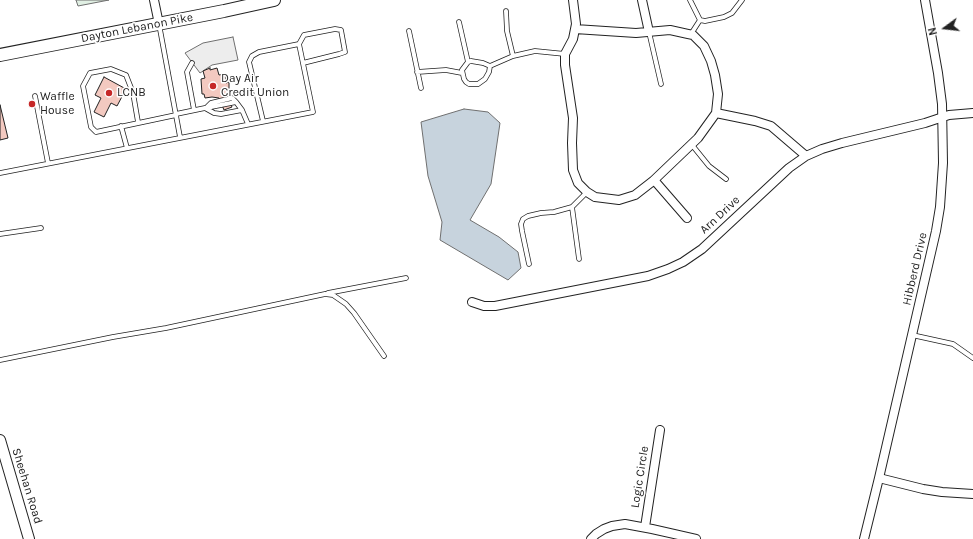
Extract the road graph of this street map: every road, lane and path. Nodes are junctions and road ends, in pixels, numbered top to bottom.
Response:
1 (154, 0) edge
2 (274, 0) edge
3 (573, 0) edge
4 (642, 0) edge
5 (690, 0) edge
6 (742, 0) edge
7 (925, 0) edge
8 (506, 11) dead end
9 (700, 20) junction
10 (459, 22) dead end
11 (159, 24) junction
12 (575, 29) junction
13 (409, 31) dead end
14 (649, 32) junction
15 (691, 34) junction
16 (299, 44) junction
17 (565, 54) junction
18 (0, 55) edge
19 (513, 56) junction
20 (468, 62) junction
21 (192, 63) dead end
22 (303, 63) junction
23 (490, 66) junction
24 (417, 72) junction
25 (462, 73) junction
26 (661, 84) dead end
27 (420, 88) dead end
28 (35, 96) dead end
29 (205, 108) junction
30 (194, 110) junction
31 (242, 110) junction
32 (716, 113) junction
33 (973, 113) edge
34 (176, 114) junction
35 (942, 117) junction
36 (138, 122) junction
37 (263, 122) junction
38 (248, 124) junction
39 (121, 126) junction
40 (180, 137) junction
41 (691, 144) junction
42 (127, 148) junction
43 (806, 156) junction
44 (48, 163) junction
45 (0, 173) edge
46 (726, 179) dead end
47 (654, 180) junction
48 (587, 192) junction
49 (572, 207) junction
50 (687, 218) dead end
51 (42, 228) dead end
52 (0, 234) edge
53 (579, 259) dead end
54 (529, 264) dead end
55 (406, 278) dead end
56 (326, 294) junction
57 (472, 302) dead end
58 (912, 335) junction
59 (384, 356) dead end
60 (973, 358) edge
61 (0, 360) edge
62 (660, 430) dead end
63 (0, 440) edge
64 (879, 478) junction
65 (973, 494) edge
66 (645, 527) junction
67 (30, 539) edge
68 (590, 539) edge
69 (696, 539) edge
70 (864, 539) edge

1 - 11 street
2 - 11 main road, Dayton Lebanon Pike
3 - 12 street
4 - 14 street
5 - 9 lane
6 - 9 lane
7 - 35 street, Hibberd Drive
8 - 19 lane
9 - 15 lane
10 - 20 lane
11 - 18 main road, Dayton Lebanon Pike
11 - 34 lane
12 - 14 street
12 - 17 street
13 - 24 lane
14 - 15 street
14 - 26 lane
15 - 32 street
16 - 22 lane
16 - 22 lane
16 - 37 lane
17 - 19 lane
17 - 48 street
19 - 23 lane
20 - 23 lane
20 - 25 lane
21 - 30 lane
22 - 37 lane
23 - 25 lane
24 - 25 lane
24 - 27 lane
28 - 44 lane
29 - 30 lane
29 - 31 lane
29 - 31 lane
30 - 34 lane
31 - 38 lane
32 - 41 street
32 - 43 street
33 - 35 street, Arn Drive
34 - 36 lane
34 - 40 lane
35 - 43 street, Arn Drive
35 - 58 street, Hibberd Drive
36 - 39 lane
36 - 39 lane
37 - 38 lane
38 - 40 lane
39 - 42 lane
40 - 42 lane
41 - 46 lane
41 - 47 street
42 - 44 lane
43 - 57 street, Arn Drive
44 - 45 lane
47 - 48 street
47 - 50 street
48 - 49 lane
49 - 53 lane
49 - 54 lane
51 - 52 lane
55 - 56 lane
56 - 59 lane
56 - 61 lane
58 - 60 lane
58 - 64 street, Hibberd Drive
62 - 66 street, Logic Circle
63 - 67 street, Sheehan Road
64 - 65 street
64 - 70 street, Hibberd Drive
66 - 68 street
66 - 69 street

